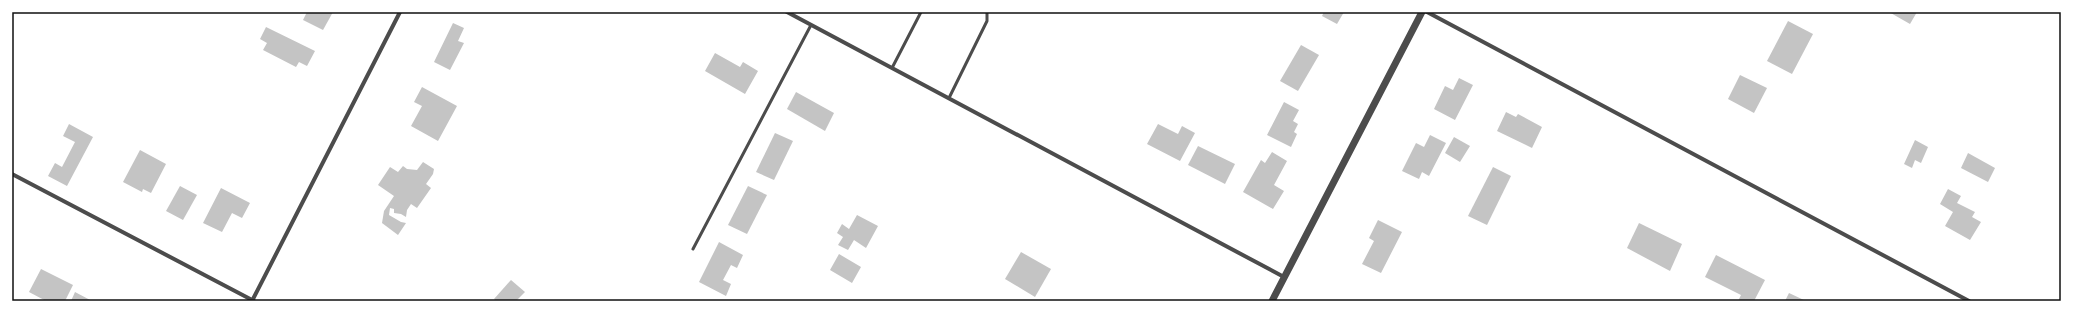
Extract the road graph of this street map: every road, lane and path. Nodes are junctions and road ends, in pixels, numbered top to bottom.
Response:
1 (400, 12) edge
2 (787, 12) edge
3 (921, 12) edge
4 (986, 12) edge
5 (1422, 12) edge
6 (1427, 12) edge
7 (811, 25) junction
8 (892, 68) junction
9 (949, 98) junction
10 (12, 174) edge
11 (693, 249) dead end
12 (1284, 277) junction
13 (253, 301) edge
14 (1272, 301) edge
15 (1969, 301) edge

1 - 13 street
2 - 7 street
3 - 8 lane
4 - 9 lane
5 - 12 street
6 - 15 street
7 - 8 street
7 - 11 lane
8 - 9 street
9 - 12 street
10 - 13 street
12 - 14 street

